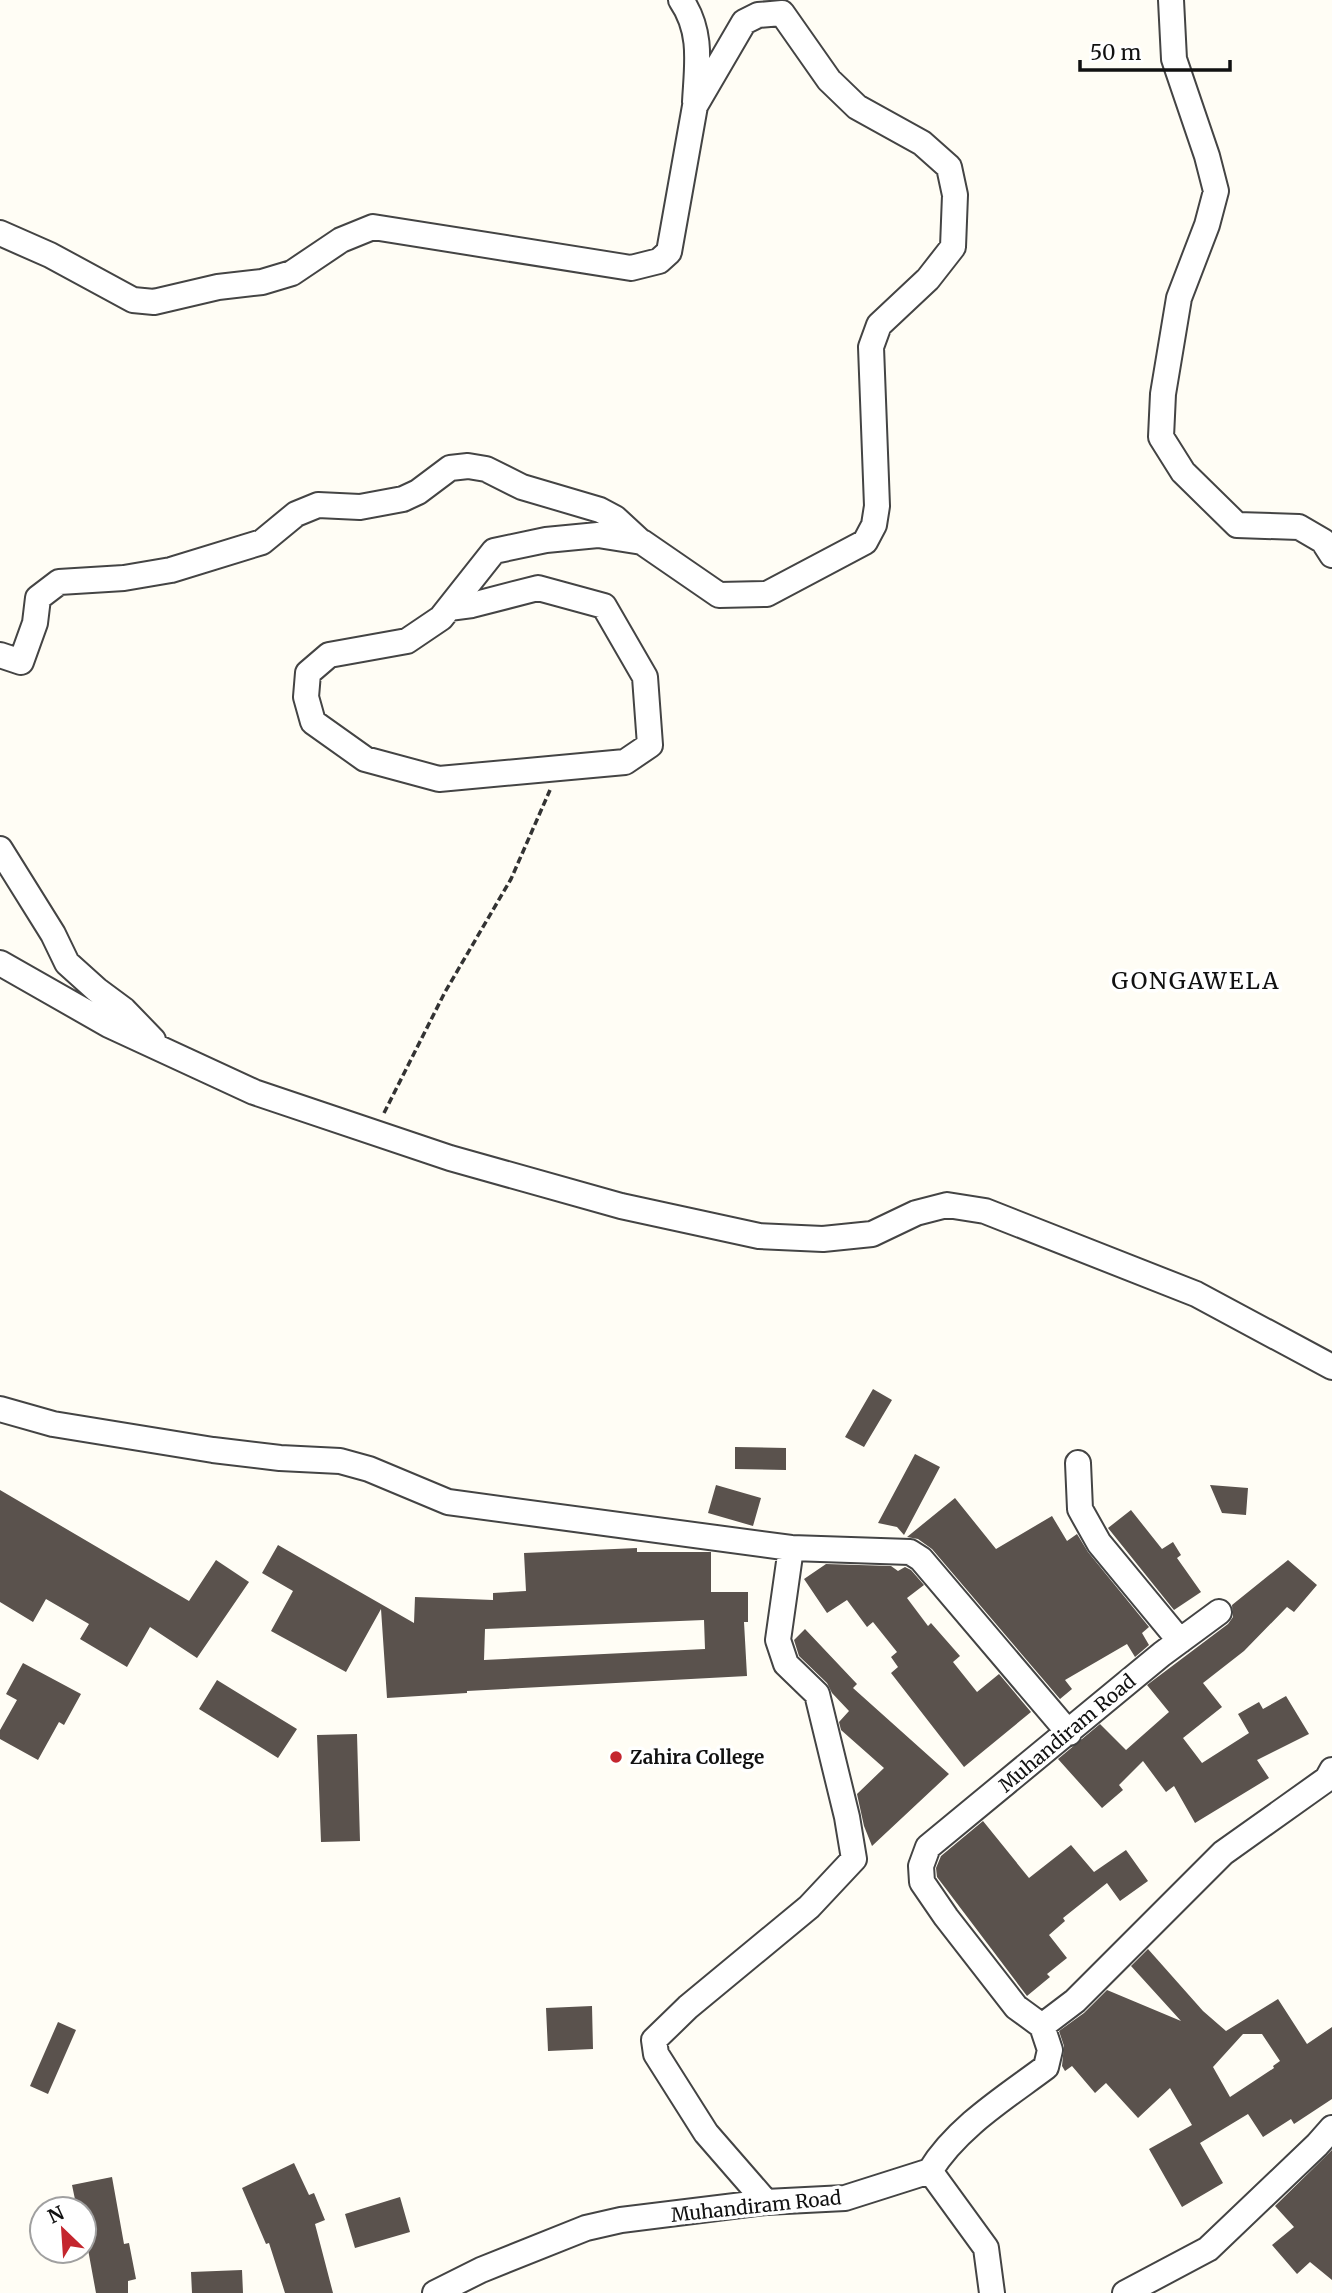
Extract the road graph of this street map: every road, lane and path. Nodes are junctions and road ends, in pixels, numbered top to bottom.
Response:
1 (681, 0) edge
2 (1171, 0) edge
3 (695, 106) junction
4 (0, 233) edge
5 (642, 542) junction
6 (1332, 555) edge
7 (449, 608) junction
8 (0, 655) edge
9 (552, 785) dead end
10 (0, 849) edge
11 (0, 963) edge
12 (163, 1050) junction
13 (374, 1132) junction
14 (1332, 1367) edge
15 (0, 1409) edge
16 (1078, 1463) dead end
17 (791, 1548) junction
18 (1219, 1612) dead end
19 (1180, 1641) junction
20 (1069, 1733) junction
21 (1332, 1770) edge
22 (1042, 2026) junction
23 (1332, 2128) edge
24 (930, 2171) junction
25 (766, 2202) junction
26 (435, 2293) edge
27 (992, 2293) edge
28 (1125, 2293) edge

1 - 3 street
2 - 6 street
3 - 4 street
3 - 5 street
5 - 7 street
5 - 8 street
7 - 7 street
9 - 13 path
10 - 12 street
11 - 12 street
12 - 13 street
13 - 14 street
15 - 17 street
16 - 19 street
17 - 20 street
17 - 25 street
18 - 19 street, Muhandiram Road
19 - 20 street, Muhandiram Road
20 - 22 street, Muhandiram Road
21 - 22 street
22 - 24 street
23 - 28 street
24 - 25 street, Muhandiram Road
24 - 27 street
25 - 26 street, Muhandiram Road

